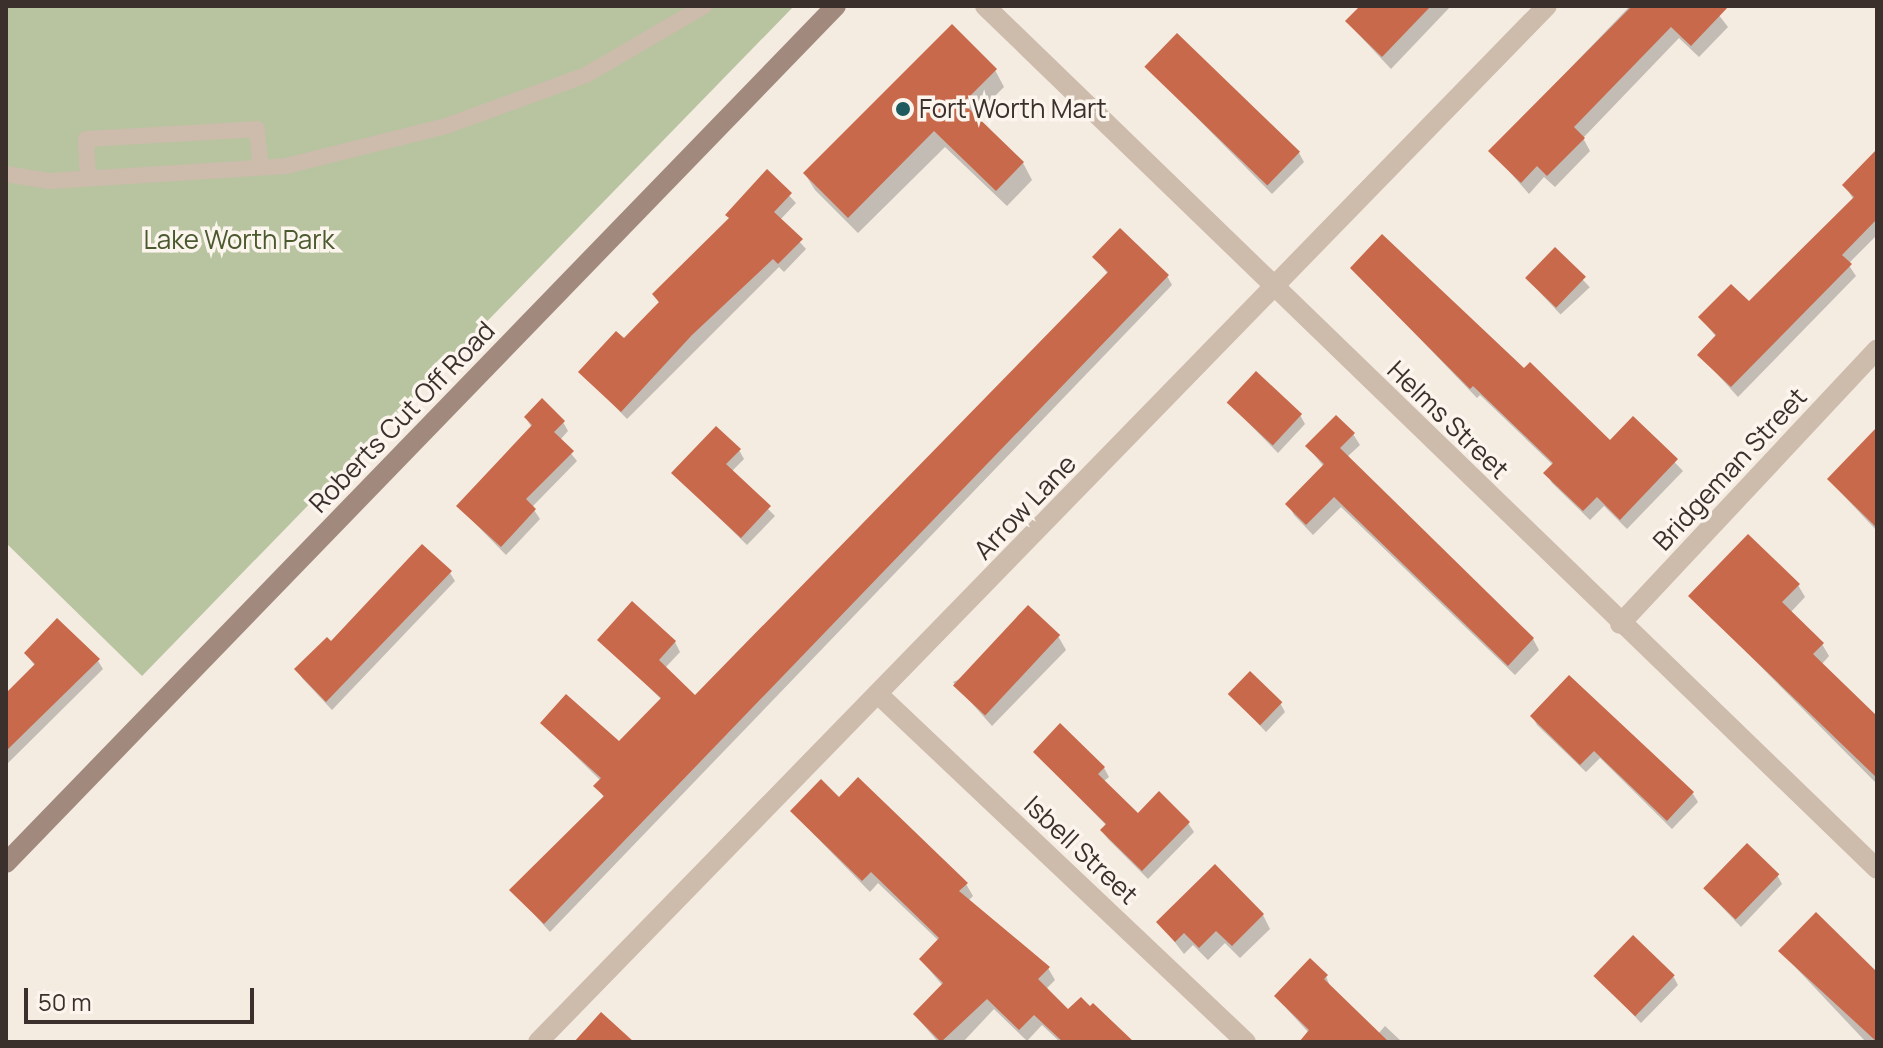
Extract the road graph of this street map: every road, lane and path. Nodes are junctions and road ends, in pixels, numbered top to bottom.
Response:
1 (704, 6) edge
2 (836, 6) edge
3 (985, 6) edge
4 (1547, 6) edge
5 (260, 167) junction
6 (6, 174) edge
7 (88, 178) junction
8 (1274, 287) junction
9 (1877, 349) edge
10 (1620, 624) junction
11 (879, 695) junction
12 (6, 863) edge
13 (1877, 869) edge
14 (538, 1042) edge
15 (1246, 1042) edge

1 - 5 lane
2 - 12 street, Roberts Cut Off Road
3 - 8 street, Helms Street
4 - 8 street, Arrow Lane
5 - 7 lane
5 - 7 lane
6 - 7 lane
8 - 10 street, Helms Street
8 - 11 street, Arrow Lane
9 - 10 street, Bridgeman Street
10 - 13 street, Helms Street
11 - 14 street, Arrow Lane
11 - 15 street, Isbell Street

